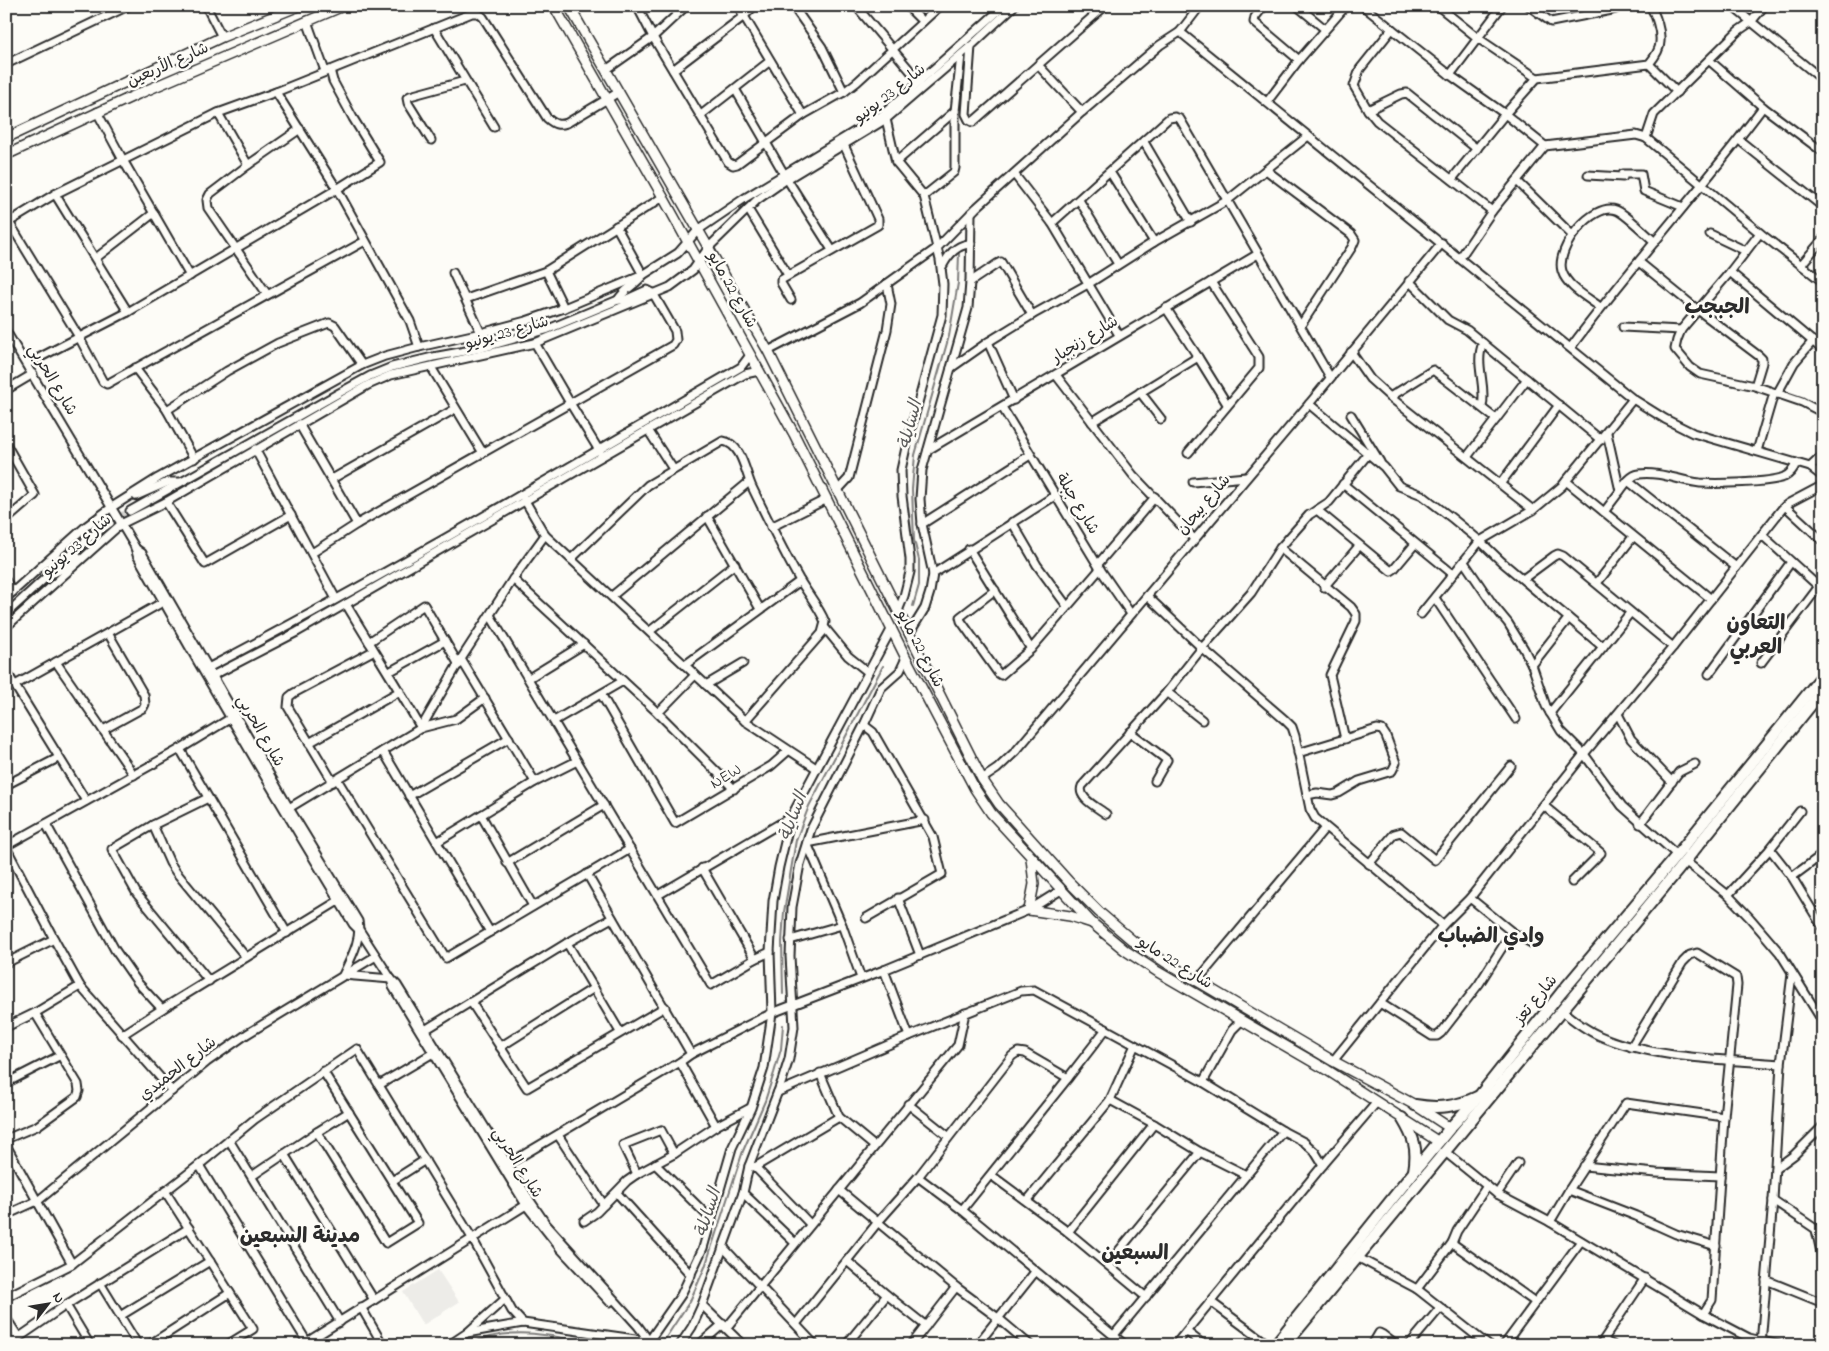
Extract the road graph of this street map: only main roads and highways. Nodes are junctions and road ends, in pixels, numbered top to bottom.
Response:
1 (298, 6) edge
2 (343, 6) edge
3 (554, 6) edge
4 (569, 6) edge
5 (91, 98) junction
6 (97, 112) junction
7 (6, 138) edge
8 (6, 155) edge
9 (898, 611) junction
10 (892, 628) junction
11 (909, 634) junction
12 (906, 658) junction
13 (1823, 674) edge
14 (1823, 690) edge
15 (1819, 702) edge
16 (1031, 858) junction
17 (1681, 858) junction
18 (1069, 882) junction
19 (1060, 890) junction
20 (1092, 923) junction
21 (1561, 993) junction
22 (1569, 1000) junction
23 (1247, 1010) junction
24 (1241, 1021) junction
25 (1333, 1062) junction
26 (1327, 1070) junction
27 (1480, 1095) junction
28 (1415, 1105) junction
29 (1402, 1118) junction
30 (1450, 1128) junction
31 (1439, 1142) junction
32 (1414, 1172) junction
33 (1274, 1345) edge
34 (1285, 1345) edge

1 - 5 main road, شارع الأربعين
2 - 6 main road, شارع الأربعين
3 - 10 main road, شارع 22 مايو
4 - 9 main road, شارع 22 مايو
5 - 6 main road
5 - 7 main road, شارع الأربعين
6 - 8 main road, شارع الأربعين
9 - 10 main road
9 - 11 main road, شارع 22 مايو
10 - 12 main road, شارع 22 مايو
11 - 12 main road
11 - 18 main road, شارع 22 مايو
12 - 16 main road, شارع 22 مايو
13 - 17 highway, شارع تعز
14 - 15 highway, شارع تعز
15 - 17 highway, شارع تعز
16 - 19 main road, شارع 22 مايو
16 - 20 main road
17 - 21 highway, شارع تعز
17 - 22 highway, شارع تعز
18 - 19 main road
18 - 23 main road, شارع 22 مايو
19 - 20 main road, شارع 22 مايو
20 - 24 main road, شارع 22 مايو
21 - 22 highway
21 - 27 highway, شارع تعز
22 - 34 highway, شارع تعز
23 - 24 main road
23 - 25 main road, شارع 22 مايو
24 - 26 main road, شارع 22 مايو
25 - 26 main road
25 - 28 main road, شارع 22 مايو
26 - 29 main road, شارع 22 مايو
27 - 28 highway
27 - 30 highway, شارع تعز
28 - 30 main road, شارع 22 مايو
29 - 31 main road, شارع 22 مايو
29 - 32 highway
30 - 31 highway, شارع تعز
31 - 32 highway, شارع تعز
32 - 33 highway, شارع تعز

